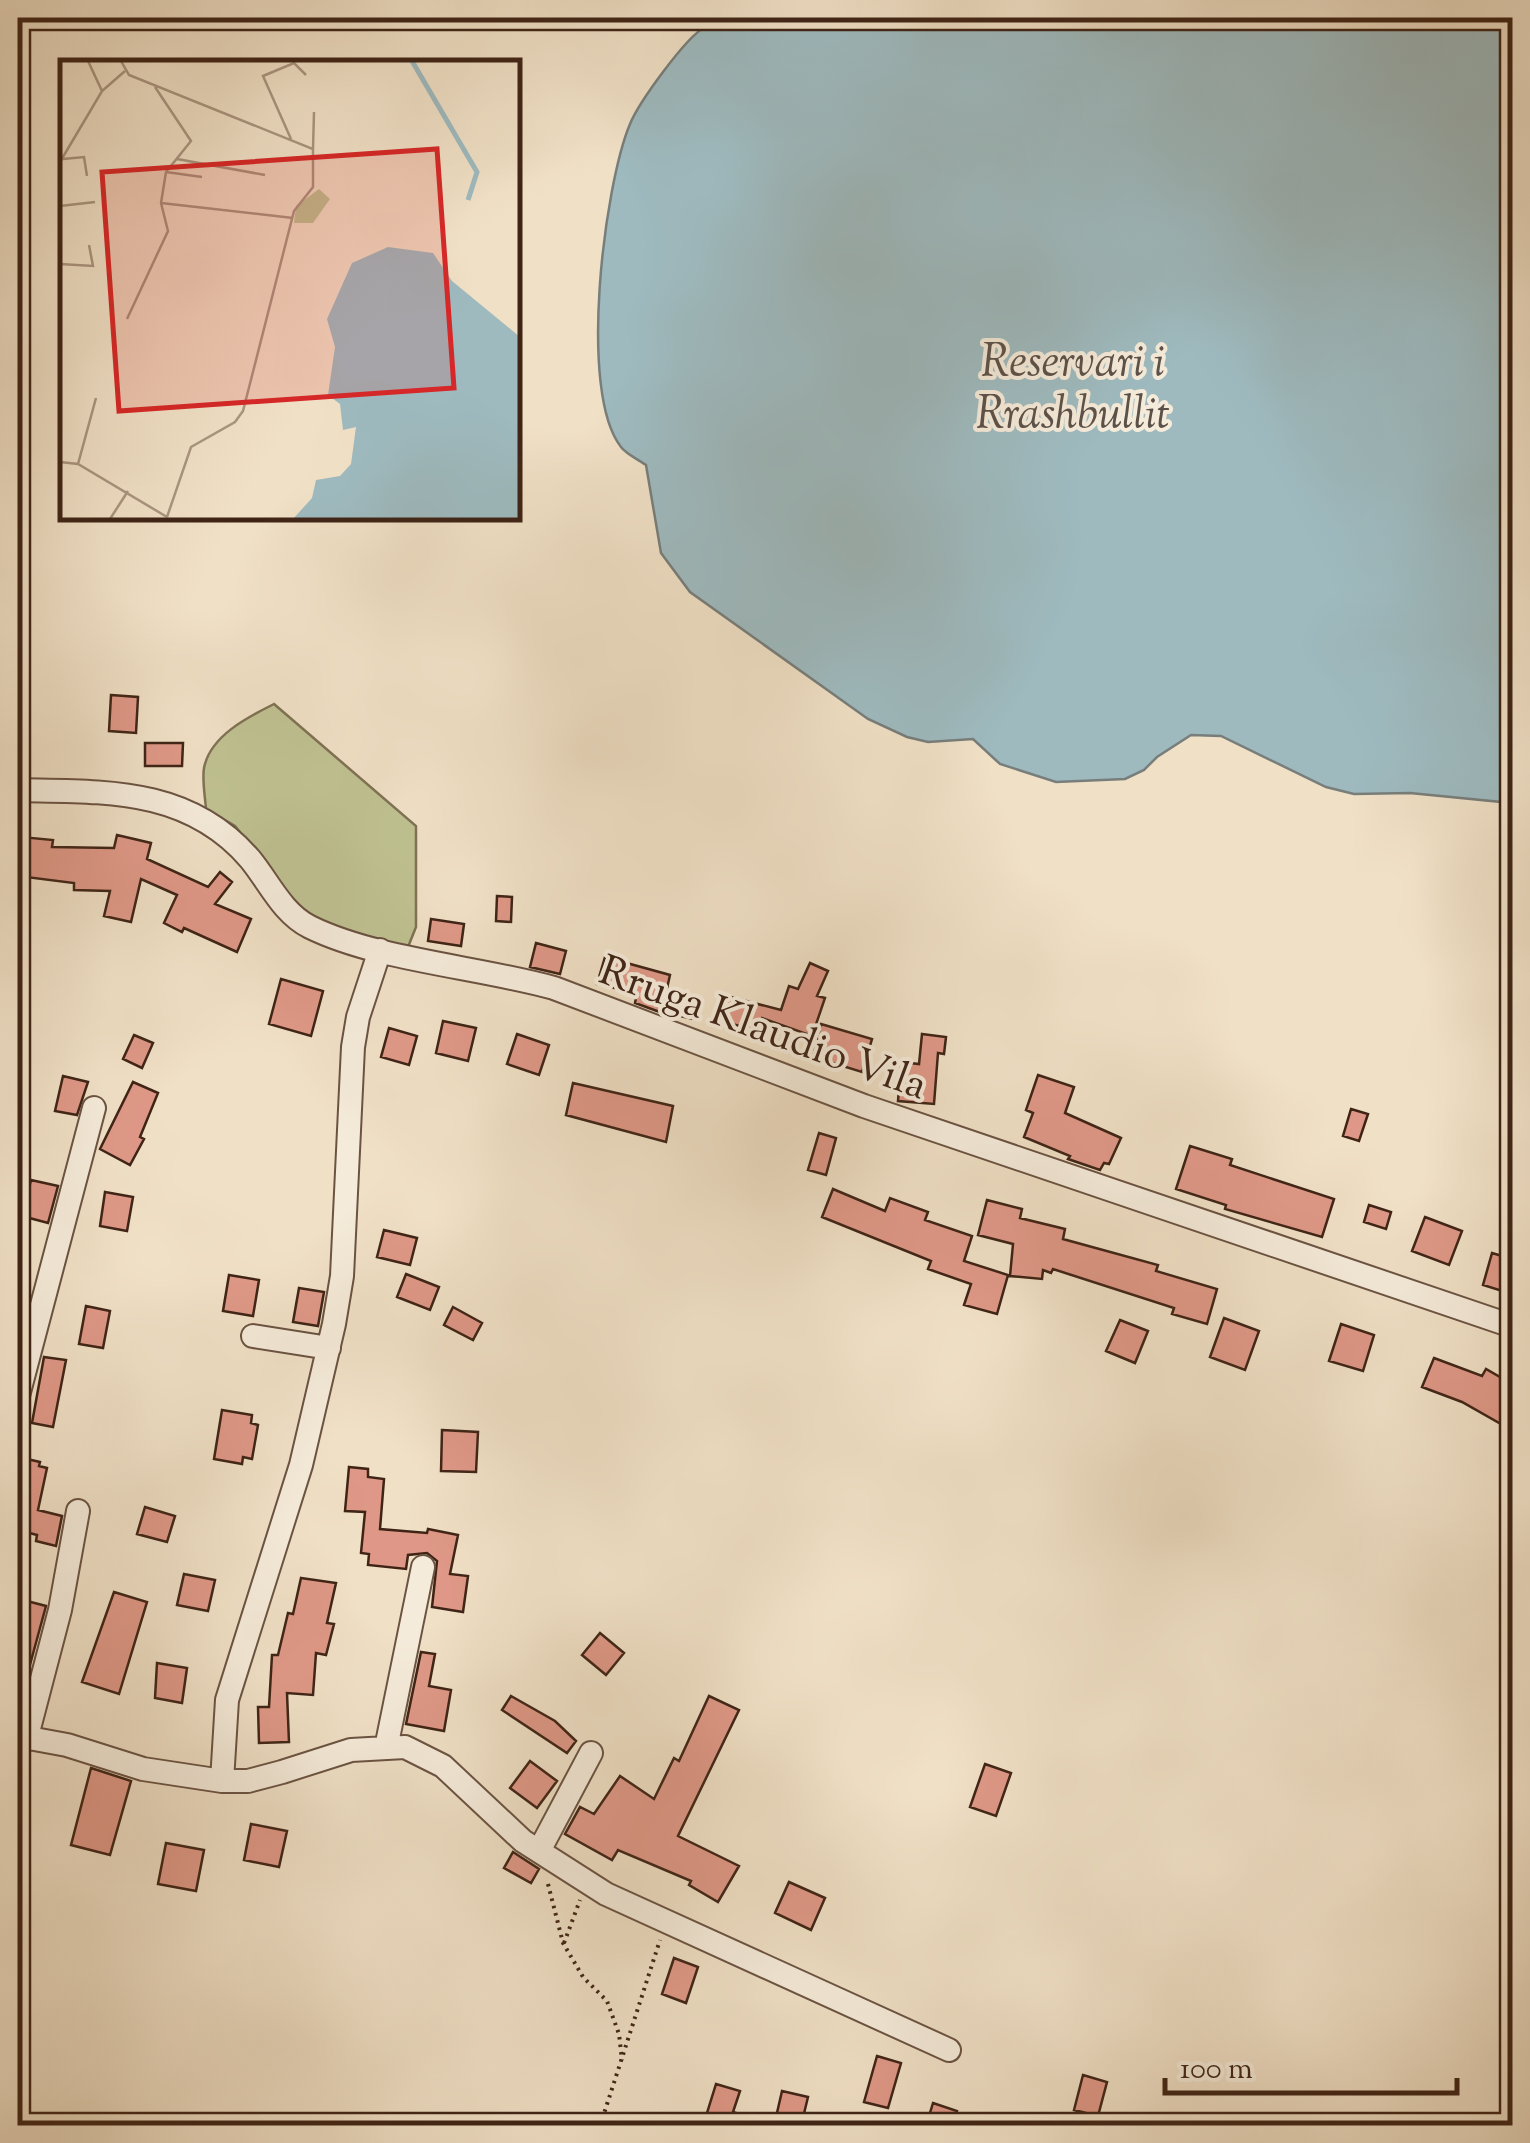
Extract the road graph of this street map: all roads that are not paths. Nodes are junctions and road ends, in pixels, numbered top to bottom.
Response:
1 (18, 790) edge
2 (380, 950) junction
3 (94, 1108) dead end
4 (1512, 1326) edge
5 (253, 1336) dead end
6 (329, 1348) junction
7 (18, 1396) edge
8 (78, 1511) dead end
9 (423, 1566) dead end
10 (22, 1738) edge
11 (386, 1748) junction
12 (592, 1753) dead end
13 (222, 1781) junction
14 (542, 1853) junction
15 (949, 2050) dead end

1 - 2 street, Rruga Klaudio Vila
2 - 4 street, Rruga Klaudio Vila
2 - 6 street
3 - 7 street
5 - 6 street
6 - 13 street
8 - 10 street
9 - 11 street
10 - 13 street
11 - 13 street
11 - 14 street
12 - 14 street
14 - 15 street

